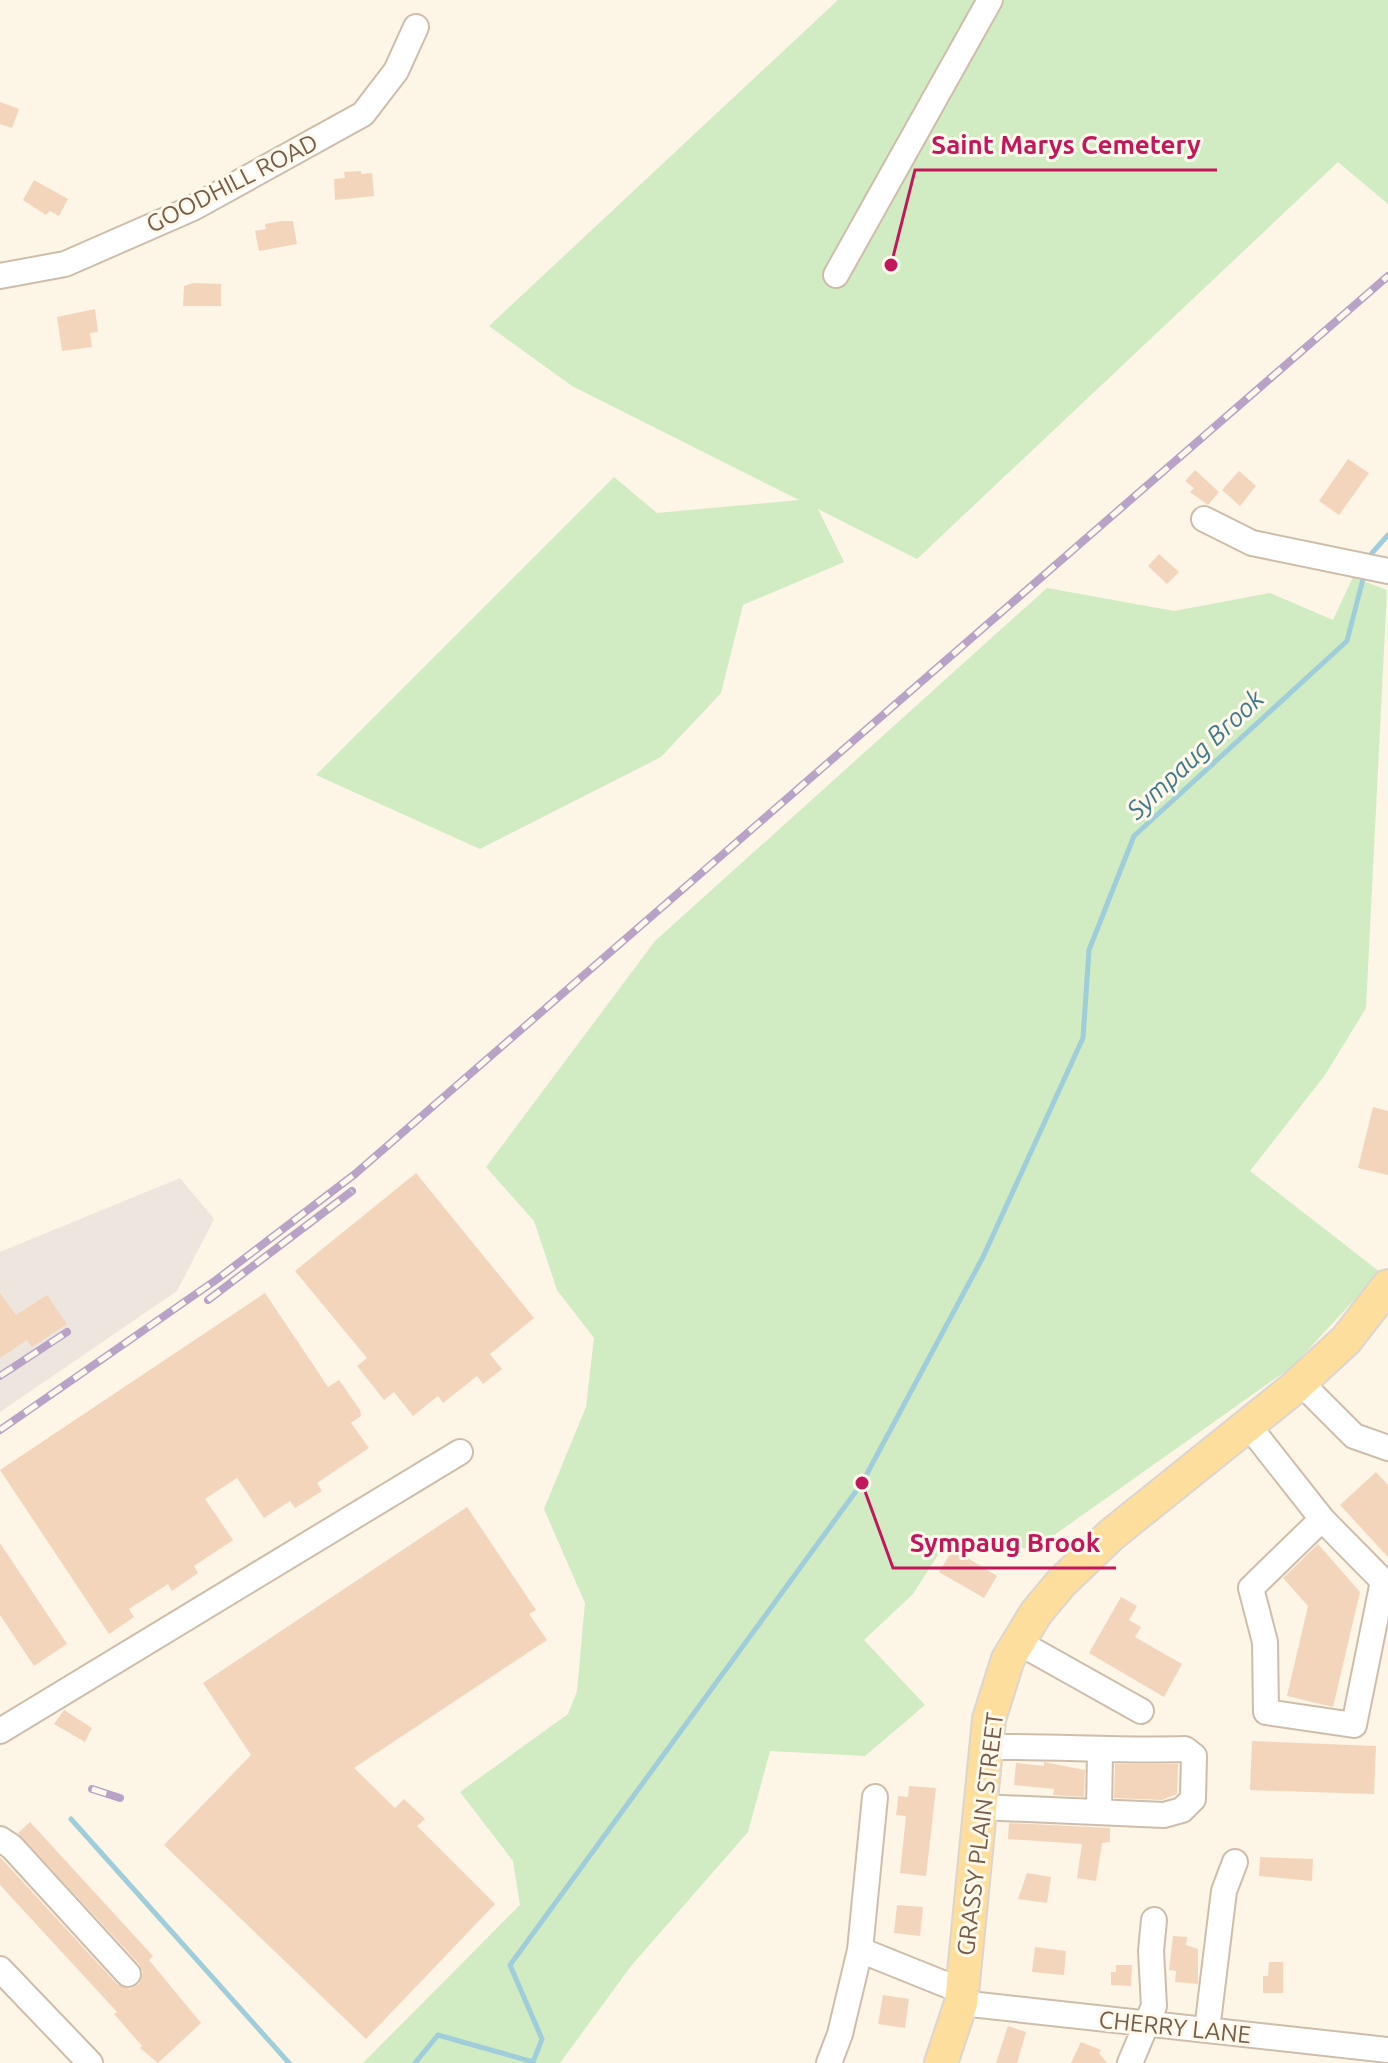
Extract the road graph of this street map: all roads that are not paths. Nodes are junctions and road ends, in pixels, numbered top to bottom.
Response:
1 (990, 0) edge
2 (416, 27) dead end
3 (836, 275) dead end
4 (0, 276) edge
5 (1204, 519) dead end
6 (1388, 571) edge
7 (1388, 1286) edge
8 (1300, 1382) junction
9 (1248, 1425) junction
10 (1388, 1448) edge
11 (460, 1452) dead end
12 (1322, 1519) junction
13 (1018, 1642) junction
14 (1141, 1711) dead end
15 (0, 1731) edge
16 (986, 1747) junction
17 (1100, 1751) junction
18 (875, 1797) dead end
19 (979, 1807) junction
20 (1099, 1812) junction
21 (0, 1839) edge
22 (1235, 1862) dead end
23 (1154, 1920) dead end
24 (860, 1950) junction
25 (0, 1969) edge
26 (128, 1974) dead end
27 (962, 1997) junction
28 (1146, 2024) junction
29 (1207, 2030) junction
30 (1388, 2050) edge
31 (90, 2063) edge
32 (829, 2063) edge
33 (941, 2063) edge
34 (1130, 2063) edge

1 - 3 street
2 - 4 street, GOODHILL ROAD
5 - 6 street
7 - 8 main road, GRASSY PLAIN STREET
8 - 9 main road, GRASSY PLAIN STREET
8 - 10 street
9 - 12 street
9 - 13 main road, GRASSY PLAIN STREET
11 - 15 street
12 - 12 street
13 - 14 street
13 - 16 main road, GRASSY PLAIN STREET
16 - 17 street
16 - 19 main road, GRASSY PLAIN STREET
17 - 20 street
17 - 20 street
18 - 24 street
19 - 20 street
19 - 27 main road, GRASSY PLAIN STREET
21 - 26 street
22 - 29 street
23 - 28 street
24 - 27 street, CHERRY LANE
24 - 32 street
25 - 31 street
27 - 28 street, CHERRY LANE
27 - 33 main road, GRASSY PLAIN STREET
28 - 29 street, CHERRY LANE
28 - 34 street
29 - 30 street, CHERRY LANE

